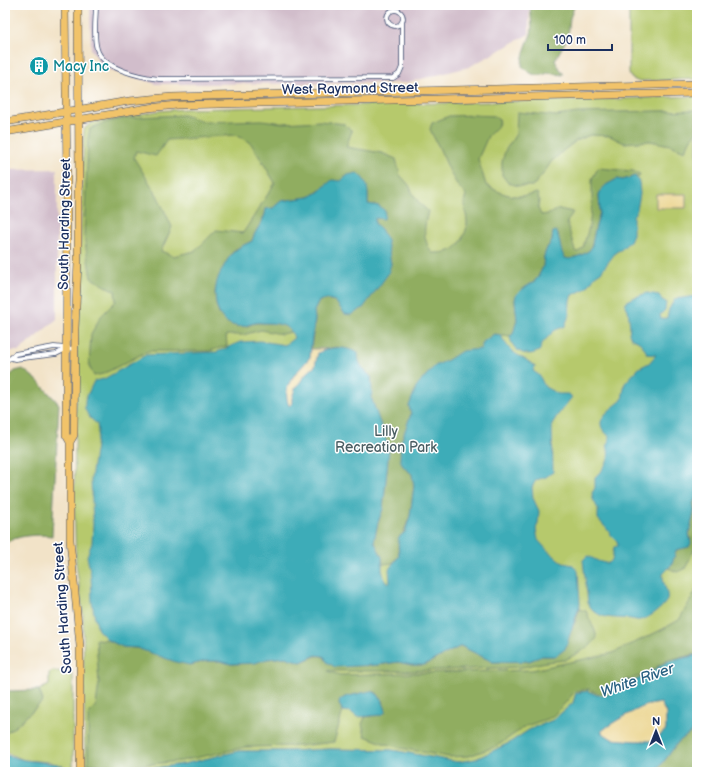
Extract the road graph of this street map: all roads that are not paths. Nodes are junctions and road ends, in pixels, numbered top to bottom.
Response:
1 (65, 5) edge
2 (78, 5) edge
3 (96, 5) edge
4 (402, 22) junction
5 (397, 26) junction
6 (402, 34) junction
7 (697, 84) edge
8 (384, 92) junction
9 (697, 93) edge
10 (384, 100) junction
11 (78, 110) junction
12 (65, 112) junction
13 (79, 120) junction
14 (5, 122) edge
15 (65, 122) junction
16 (5, 132) edge
17 (67, 216) junction
18 (78, 217) junction
19 (67, 349) junction
20 (75, 349) junction
21 (11, 358) junction
22 (5, 360) edge
23 (70, 442) junction
24 (80, 772) edge

1 - 12 main road, South Harding Street
2 - 11 main road, South Harding Street
3 - 6 street
4 - 5 street
4 - 5 street
4 - 6 street
5 - 6 street
7 - 8 main road, West Raymond Street
8 - 10 main road
8 - 11 main road, West Raymond Street
9 - 10 main road, West Raymond Street
10 - 13 main road, West Raymond Street
11 - 12 main road, West Raymond Street
11 - 13 main road, South Harding Street
12 - 14 main road, West Raymond Street
12 - 15 main road, South Harding Street
13 - 15 main road, West Raymond Street
13 - 18 main road, South Harding Street
15 - 16 main road, West Raymond Street
15 - 17 main road, South Harding Street
17 - 18 main road
17 - 19 main road, South Harding Street
18 - 20 main road, South Harding Street
19 - 20 street
19 - 21 street
19 - 21 street
19 - 23 main road, South Harding Street
20 - 23 main road, South Harding Street
21 - 22 street
23 - 24 main road, South Harding Street

